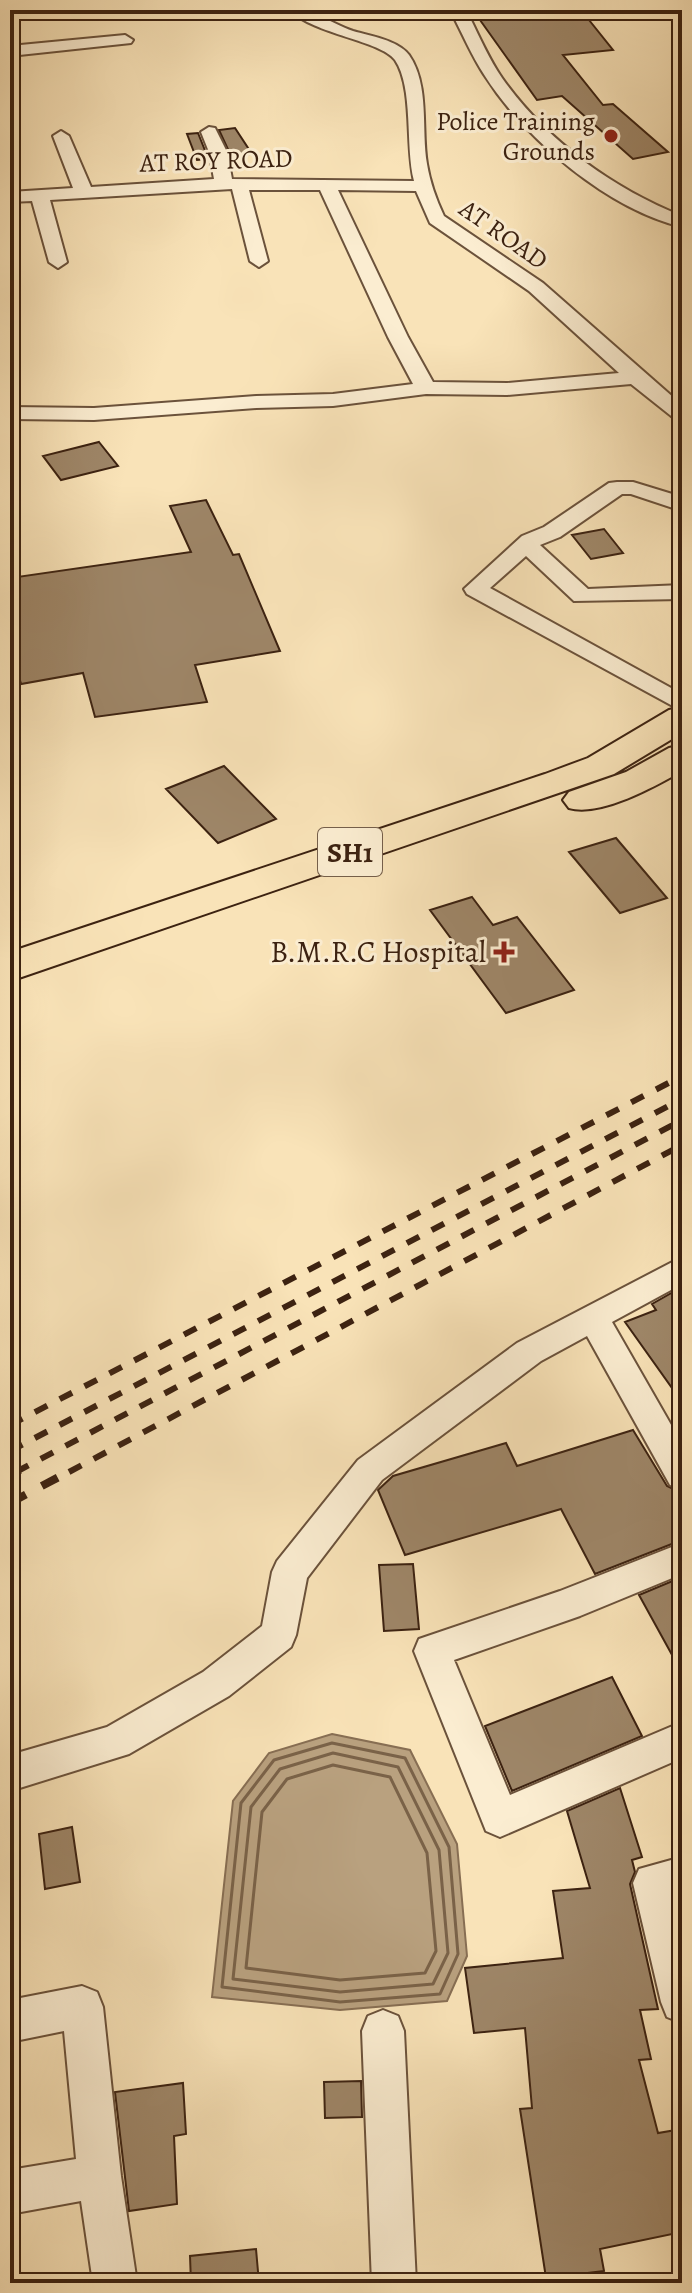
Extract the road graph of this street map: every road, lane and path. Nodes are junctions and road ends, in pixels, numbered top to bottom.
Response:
1 (298, 10) edge
2 (499, 10) edge
3 (459, 12) edge
4 (125, 40) dead end
5 (10, 51) edge
6 (209, 132) dead end
7 (61, 136) dead end
8 (232, 184) junction
9 (326, 184) junction
10 (424, 186) junction
11 (84, 192) junction
12 (40, 196) junction
13 (10, 197) edge
14 (682, 222) edge
15 (259, 261) dead end
16 (58, 262) dead end
17 (636, 378) junction
18 (426, 388) junction
19 (10, 413) edge
20 (682, 415) edge
21 (682, 504) edge
22 (526, 544) junction
23 (682, 592) edge
24 (682, 704) edge
25 (682, 718) edge
26 (682, 756) edge
27 (10, 967) edge
28 (10, 997) edge
29 (682, 1269) edge
30 (593, 1317) junction
31 (682, 1475) edge
32 (682, 1558) edge
33 (682, 1740) edge
34 (10, 1773) edge
35 (682, 1876) edge
36 (682, 2002) edge
37 (10, 2021) edge
38 (383, 2031) dead end
39 (99, 2176) junction
40 (10, 2192) edge
41 (115, 2283) edge
42 (394, 2283) edge

1 - 10 street, AT ROAD
2 - 3 street
3 - 14 street
4 - 5 street
6 - 8 street
7 - 11 street
8 - 9 street, AT ROY ROAD
8 - 11 street, AT ROY ROAD
8 - 15 street
9 - 10 street, AT ROY ROAD
9 - 18 street
10 - 17 street, AT ROAD
11 - 12 street, AT ROY ROAD
12 - 13 street, AT ROY ROAD
12 - 16 street
17 - 18 street
17 - 20 street, AT ROAD
18 - 19 street
21 - 22 street
22 - 23 street
22 - 24 street
25 - 27 main road, SH1
26 - 28 main road, SH1
29 - 30 street
30 - 31 street
30 - 34 street
32 - 33 street
35 - 36 street
37 - 39 street
38 - 42 street
39 - 40 street
39 - 41 street

